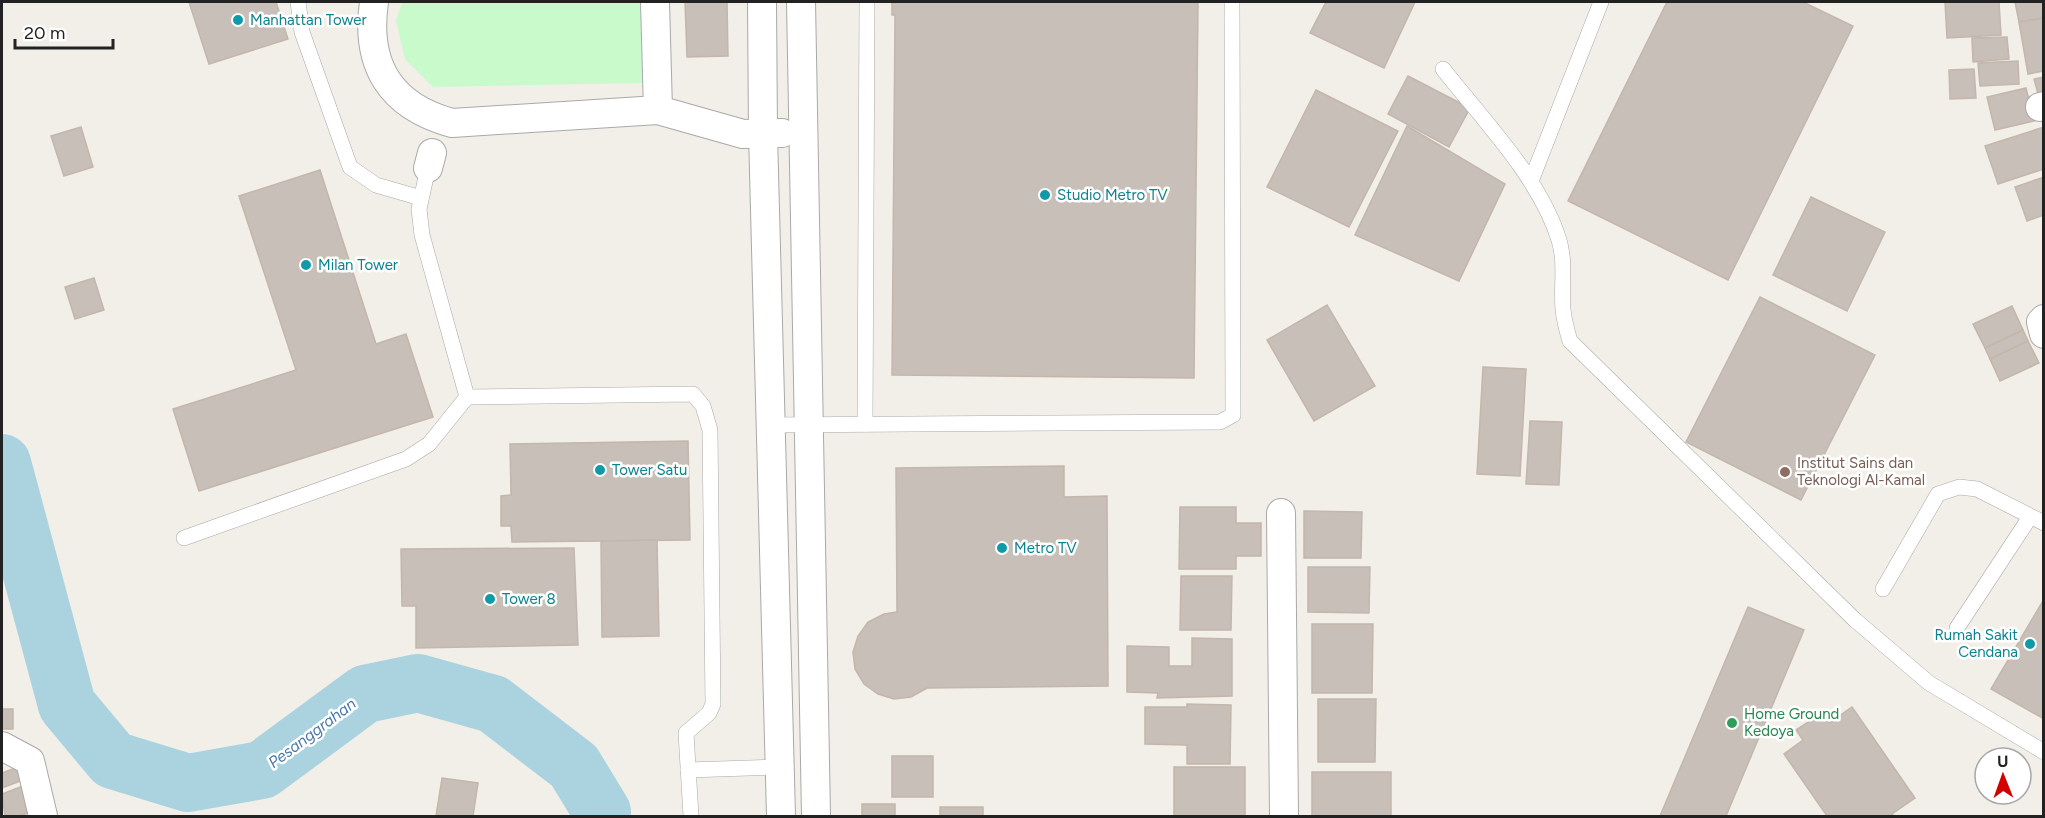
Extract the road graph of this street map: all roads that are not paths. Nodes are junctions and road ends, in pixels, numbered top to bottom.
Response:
1 (298, 2) edge
2 (374, 2) edge
3 (656, 2) edge
4 (762, 2) edge
5 (801, 2) edge
6 (867, 2) edge
7 (1232, 2) edge
8 (1601, 2) edge
9 (1443, 69) dead end
10 (658, 110) junction
11 (452, 123) junction
12 (802, 132) junction
13 (763, 134) junction
14 (1531, 181) junction
15 (421, 198) junction
16 (2043, 319) edge
17 (2043, 334) edge
18 (467, 397) junction
19 (807, 424) junction
20 (865, 424) junction
21 (770, 425) junction
22 (1281, 513) dead end
23 (2037, 520) edge
24 (184, 538) dead end
25 (1883, 589) dead end
26 (1957, 628) dead end
27 (2, 746) edge
28 (2043, 752) edge
29 (780, 767) junction
30 (688, 770) junction
31 (43, 816) edge
32 (691, 816) edge
33 (781, 816) edge
34 (816, 816) edge
35 (1284, 816) edge

1 - 15 lane
2 - 11 street
3 - 10 street
4 - 13 street
5 - 12 street
6 - 20 lane
7 - 20 lane
8 - 14 lane
9 - 14 lane
10 - 11 street
10 - 13 street
11 - 15 lane
12 - 13 street
12 - 19 street
13 - 21 street
14 - 28 lane
15 - 18 lane
16 - 17 street
18 - 24 lane
18 - 30 lane
19 - 20 lane
19 - 21 lane
19 - 34 street
21 - 29 street
22 - 35 street
23 - 25 lane
23 - 26 lane
27 - 31 street
29 - 30 lane
29 - 33 street
30 - 32 lane

